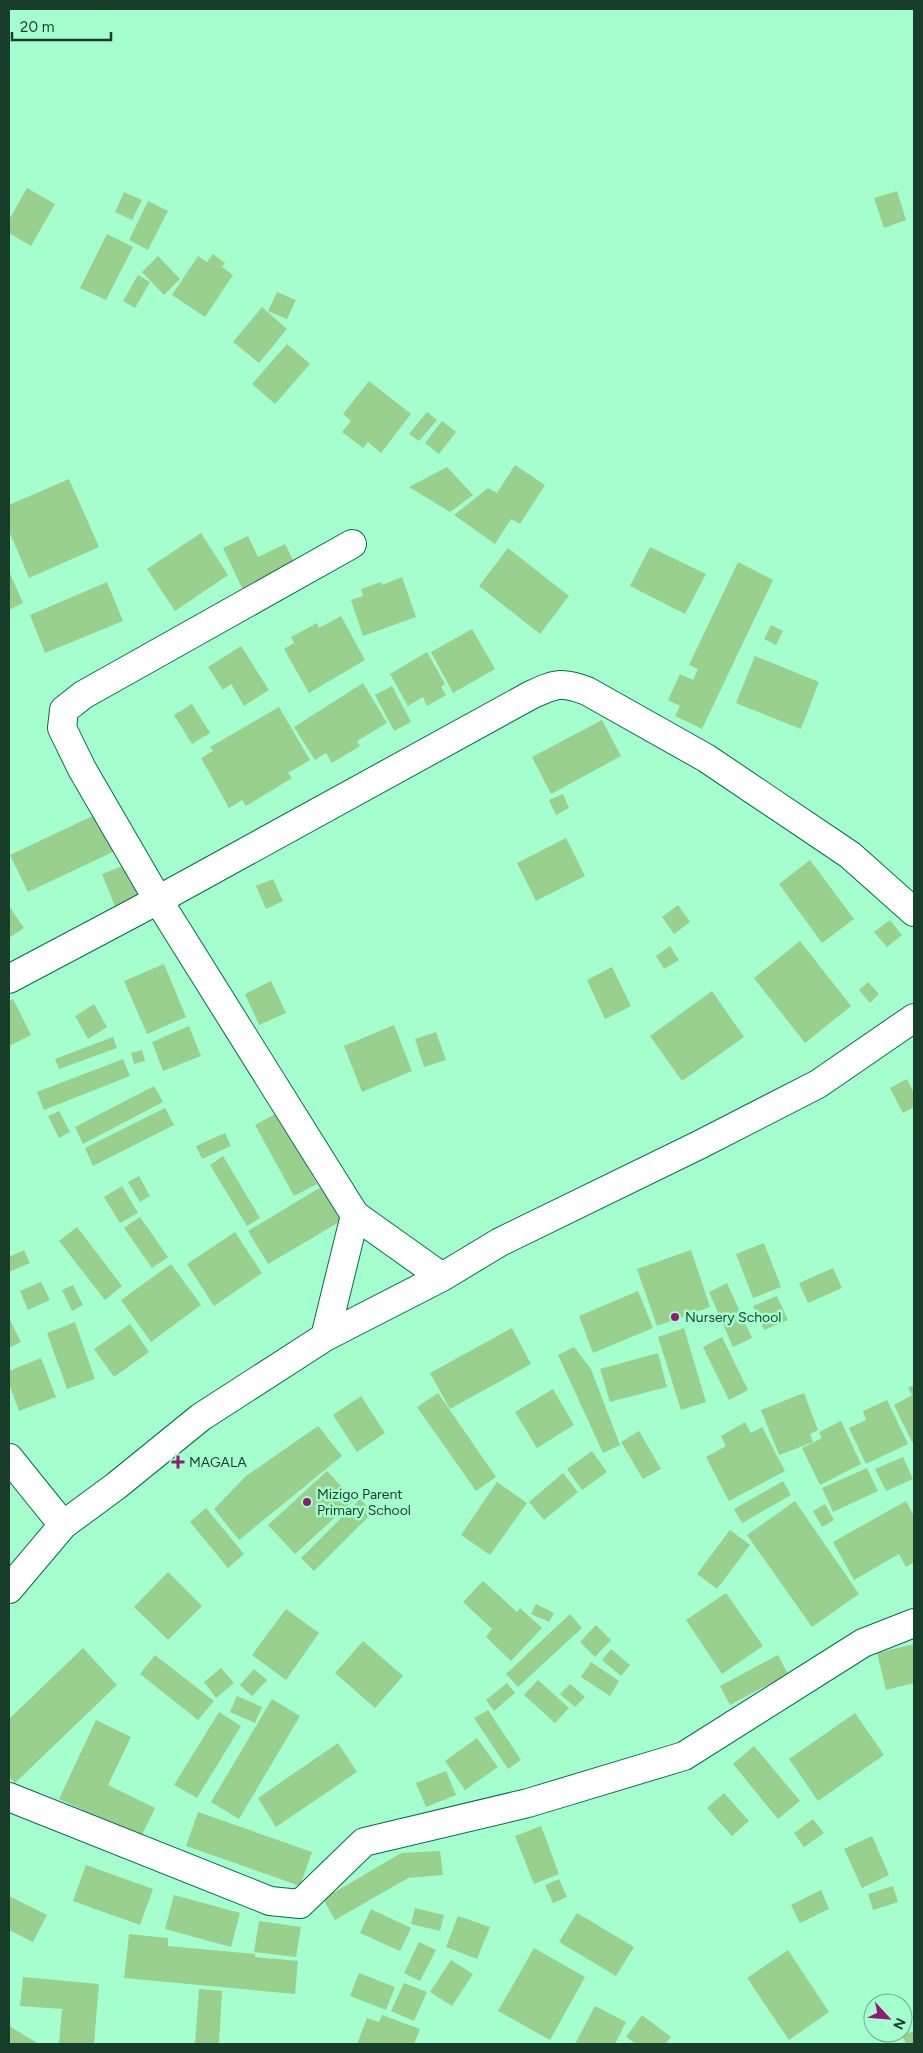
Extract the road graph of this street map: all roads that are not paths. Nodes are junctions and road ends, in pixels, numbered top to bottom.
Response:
1 (352, 544) dead end
2 (158, 900) junction
3 (914, 912) edge
4 (9, 979) edge
5 (914, 1018) edge
6 (355, 1215) junction
7 (442, 1277) junction
8 (325, 1337) junction
9 (9, 1458) edge
10 (63, 1526) junction
11 (9, 1589) edge
12 (914, 1623) edge
13 (9, 1797) edge

1 - 2 street
2 - 3 street
2 - 4 street
2 - 6 street
5 - 7 street
6 - 7 street
6 - 8 street
7 - 8 street
8 - 10 street
9 - 10 street
10 - 11 street
12 - 13 street

